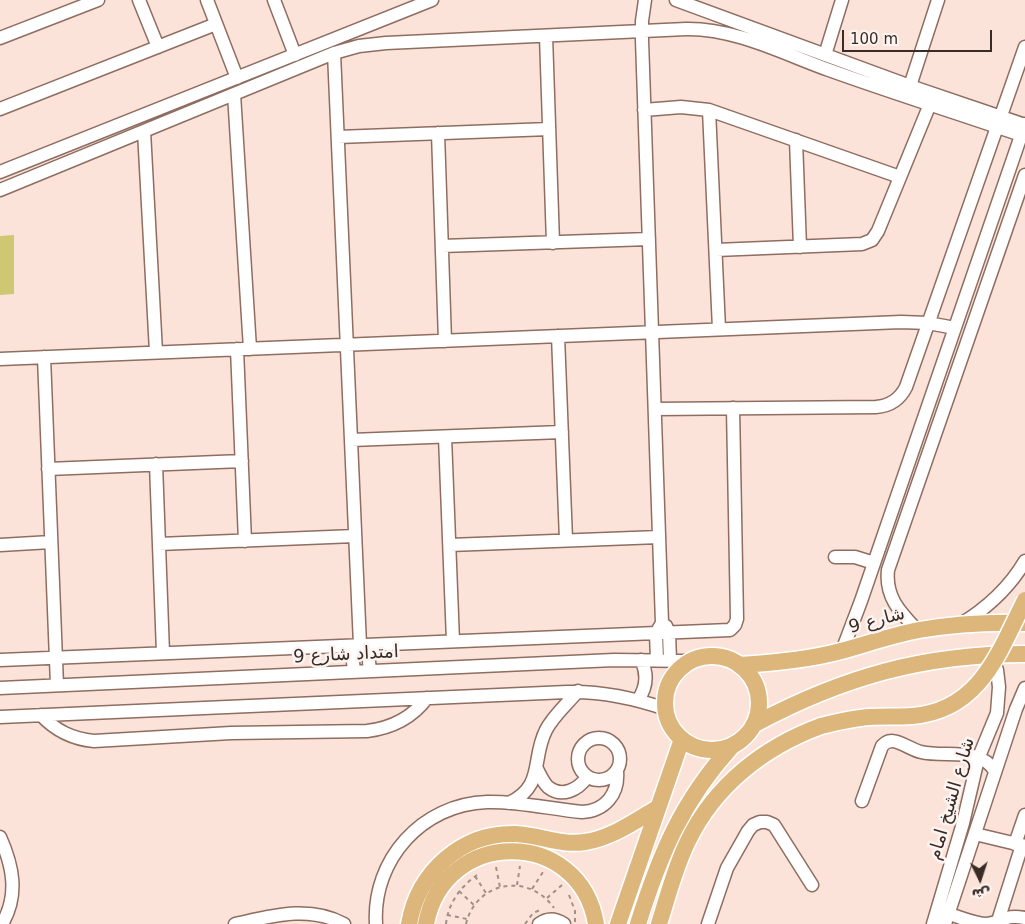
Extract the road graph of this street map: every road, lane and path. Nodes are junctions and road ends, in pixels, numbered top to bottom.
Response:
1 (98, 0) edge
2 (139, 0) edge
3 (207, 0) edge
4 (274, 0) edge
5 (432, 0) edge
6 (645, 0) edge
7 (676, 0) edge
8 (842, 0) edge
9 (938, 0) edge
10 (75, 4) edge
11 (216, 24) junction
12 (642, 31) junction
13 (546, 36) junction
14 (0, 38) edge
15 (158, 47) junction
16 (1025, 47) edge
17 (334, 53) junction
18 (295, 55) junction
19 (823, 60) junction
20 (237, 78) junction
21 (910, 86) junction
22 (234, 94) junction
23 (930, 104) junction
24 (0, 109) edge
25 (644, 110) junction
26 (709, 110) junction
27 (999, 122) junction
28 (1024, 128) edge
29 (549, 129) junction
30 (144, 131) junction
31 (438, 133) junction
32 (338, 136) junction
33 (796, 140) junction
34 (0, 172) edge
35 (1025, 175) edge
36 (900, 177) junction
37 (0, 190) edge
38 (649, 239) junction
39 (553, 243) junction
40 (442, 246) junction
41 (800, 247) junction
42 (716, 250) junction
43 (928, 323) junction
44 (955, 328) junction
45 (719, 329) junction
46 (652, 332) junction
47 (558, 336) junction
48 (445, 340) junction
49 (346, 345) junction
50 (237, 349) junction
51 (250, 349) junction
52 (156, 352) junction
53 (44, 357) junction
54 (0, 359) edge
55 (734, 408) junction
56 (654, 409) junction
57 (562, 432) junction
58 (445, 437) junction
59 (350, 440) junction
60 (242, 461) junction
61 (156, 464) junction
62 (48, 469) junction
63 (893, 508) junction
64 (907, 514) junction
65 (355, 536) junction
66 (659, 537) junction
67 (245, 540) junction
68 (566, 540) junction
69 (51, 542) junction
70 (159, 544) junction
71 (0, 545) edge
72 (450, 545) junction
73 (835, 557) dead end
74 (1025, 561) edge
75 (874, 564) junction
76 (1020, 579) edge
77 (1025, 600) edge
78 (1025, 623) edge
79 (959, 624) junction
80 (662, 630) junction
81 (917, 630) junction
82 (454, 641) junction
83 (360, 645) junction
84 (842, 651) junction
85 (163, 653) junction
86 (991, 654) junction
87 (1025, 654) edge
88 (56, 657) junction
89 (0, 660) edge
90 (641, 660) junction
91 (657, 660) junction
92 (670, 660) junction
93 (694, 661) junction
94 (739, 665) junction
95 (370, 671) junction
96 (354, 672) junction
97 (57, 686) junction
98 (0, 688) edge
99 (1025, 688) edge
100 (578, 692) junction
101 (427, 698) junction
102 (638, 700) junction
103 (666, 709) junction
104 (41, 715) junction
105 (0, 716) edge
106 (754, 724) junction
107 (682, 739) junction
108 (732, 746) junction
109 (978, 759) junction
110 (537, 769) junction
111 (617, 771) junction
112 (995, 771) junction
113 (587, 777) junction
114 (862, 801) dead end
115 (509, 803) junction
116 (657, 808) junction
117 (1025, 815) edge
118 (975, 834) junction
119 (0, 837) edge
120 (1021, 845) edge
121 (504, 866) dead end
122 (520, 866) dead end
123 (536, 869) dead end
124 (543, 872) junction
125 (481, 873) dead end
126 (475, 876) junction
127 (550, 876) dead end
128 (812, 885) dead end
129 (517, 886) junction
130 (500, 887) junction
131 (532, 889) junction
132 (459, 891) junction
133 (486, 894) junction
134 (546, 899) junction
135 (474, 905) junction
136 (554, 908) dead end
137 (447, 915) junction
138 (1025, 918) edge
139 (467, 919) junction
140 (947, 919) edge
141 (997, 922) edge
142 (2, 924) edge
143 (234, 924) edge
144 (344, 924) edge
145 (376, 924) edge
146 (409, 924) edge
147 (426, 924) edge
148 (446, 924) edge
149 (466, 924) edge
150 (539, 924) edge
151 (564, 924) edge
152 (575, 924) edge
153 (596, 924) edge
154 (618, 924) edge
155 (638, 924) edge
156 (658, 924) edge
157 (708, 924) edge
158 (933, 924) edge

1 - 10 street
2 - 15 street
3 - 11 street
4 - 18 street
5 - 18 street
6 - 12 street
7 - 19 street
8 - 19 street
9 - 21 street
10 - 14 street
11 - 15 street
11 - 20 street
12 - 13 street
12 - 19 street
12 - 25 street
13 - 17 street
13 - 29 street
15 - 24 street
16 - 27 street
17 - 22 street
17 - 32 street
18 - 20 street
19 - 21 street
19 - 23 street
20 - 34 street
21 - 27 street
22 - 30 street
22 - 51 street
23 - 27 street
23 - 36 street
25 - 26 street
25 - 38 street
26 - 33 street
26 - 42 street
27 - 28 street
27 - 43 street
28 - 44 street
29 - 31 street
29 - 39 street
30 - 37 street
30 - 52 street
31 - 32 street
31 - 40 street
32 - 49 street
33 - 36 street
33 - 41 street
35 - 64 street
36 - 41 street
38 - 39 street
38 - 46 street
39 - 40 street
40 - 48 street
41 - 42 street
42 - 45 street
43 - 44 street
43 - 45 street
43 - 55 street
44 - 63 street
45 - 46 street
46 - 47 street
46 - 56 street
47 - 48 street
47 - 57 street
48 - 49 street
49 - 51 street
49 - 59 street
50 - 51 street
50 - 52 street
50 - 60 street
52 - 53 street
53 - 54 street
53 - 62 street
55 - 56 street
55 - 80 street
56 - 66 street
57 - 58 street
57 - 68 street
58 - 59 street
58 - 72 street
59 - 65 street
60 - 61 street
60 - 67 street
61 - 62 street
61 - 70 street
62 - 69 street
63 - 64 street
63 - 75 street
64 - 81 street
65 - 67 street
65 - 83 street
66 - 68 street
66 - 80 street
67 - 70 street
68 - 72 street
69 - 71 street
69 - 88 street
70 - 85 street
72 - 82 street
73 - 75 street
74 - 76 street
75 - 84 street
76 - 79 street
77 - 156 main road, bridge
78 - 79 main road, شارع 9
79 - 81 main road, شارع 9
80 - 82 street
80 - 91 street
80 - 92 street
81 - 84 main road, شارع 9
82 - 83 street
83 - 85 street
83 - 95 street
83 - 96 street
84 - 94 main road, شارع 9
85 - 88 street
86 - 87 main road
86 - 106 main road
86 - 109 street, شارع الشيخ امام
88 - 89 street
88 - 97 street
90 - 91 street, امتداد شارع 9
90 - 95 street, امتداد شارع 9
90 - 102 street
91 - 92 street, امتداد شارع 9
92 - 93 street, امتداد شارع 9
93 - 94 main road
93 - 103 main road
94 - 106 main road
95 - 96 street, امتداد شارع 9
96 - 97 street, امتداد شارع 9
97 - 98 street, امتداد شارع 9
99 - 112 street, شارع الشيخ امام
100 - 101 street
100 - 102 street
100 - 110 street
101 - 104 street
101 - 104 street
102 - 103 street
103 - 107 main road
104 - 105 street
106 - 108 main road
107 - 108 main road
107 - 116 main road
108 - 155 main road
109 - 112 street
109 - 114 street
109 - 158 street, شارع الشيخ امام
110 - 113 street
110 - 115 street
111 - 113 street
111 - 113 street
111 - 115 street
112 - 118 street, شارع الشيخ امام
115 - 145 street
116 - 146 main road
116 - 154 main road
117 - 120 street
118 - 120 street
118 - 140 street, شارع الشيخ امام
119 - 142 street
120 - 141 street
121 - 130 path
122 - 129 path
123 - 124 path
124 - 127 path
124 - 131 path
125 - 126 path
126 - 132 path
126 - 133 path
128 - 157 street
129 - 130 path
129 - 131 path
130 - 133 path
131 - 134 path
132 - 135 path
132 - 137 path
133 - 135 path
134 - 136 path
134 - 152 path
135 - 139 path
137 - 139 path
137 - 148 path
138 - 141 street
139 - 149 path
140 - 141 street
143 - 144 street
147 - 153 main road
150 - 151 street

